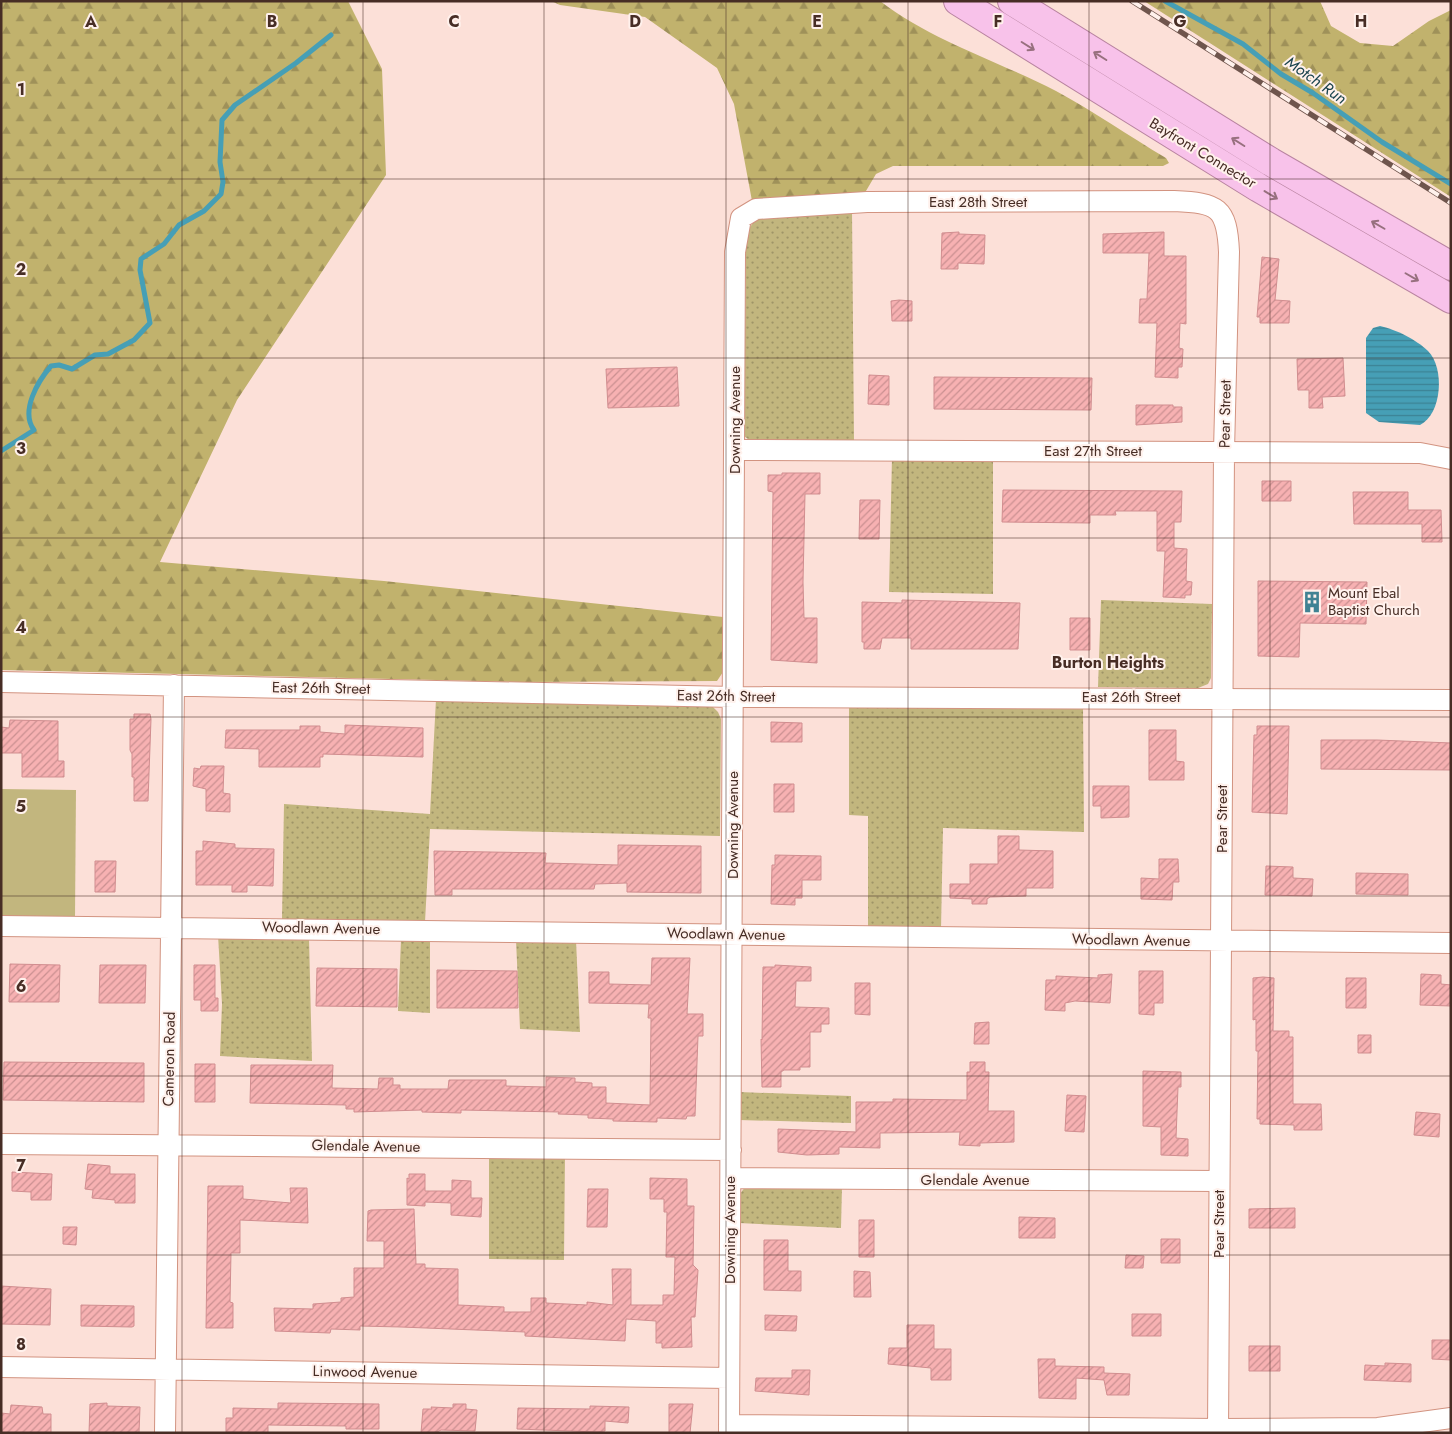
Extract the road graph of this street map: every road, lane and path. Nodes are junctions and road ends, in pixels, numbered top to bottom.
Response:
1 (958, 1) edge
2 (1012, 1) edge
3 (1216, 208) joint
4 (741, 218) joint
5 (1451, 266) edge
6 (1451, 300) edge
7 (736, 450) junction
8 (1224, 451) junction
9 (1451, 459) edge
10 (1, 682) edge
11 (174, 685) junction
12 (734, 697) junction
13 (1222, 698) junction
14 (1451, 700) edge
15 (1, 926) edge
16 (171, 926) junction
17 (732, 935) junction
18 (1221, 941) junction
19 (1451, 944) edge
20 (1, 1144) edge
21 (168, 1144) junction
22 (731, 1150) junction
23 (731, 1178) junction
24 (1219, 1181) junction
25 (1, 1367) edge
26 (166, 1368) junction
27 (729, 1378) junction
28 (1451, 1418) edge
29 (729, 1429) edge
30 (1218, 1431) edge
31 (165, 1433) edge

1 -> 6 highway, Bayfront Connector
5 -> 2 highway, Bayfront Connector
3 - 4 street, East 28th Street
3 - 8 street, Pear Street
4 - 7 street, Downing Avenue
7 - 8 street, East 27th Street
7 - 12 street, Downing Avenue
8 - 9 street, East 27th Street
8 - 13 street, Pear Street
10 - 11 street, East 26th Street
11 - 12 street, East 26th Street
11 - 16 street, Cameron Road
12 - 13 street, East 26th Street
12 - 17 street, Downing Avenue
13 - 14 street, East 26th Street
13 - 18 street, Pear Street
15 - 16 street, Woodlawn Avenue
16 - 17 street, Woodlawn Avenue
16 - 21 street, Cameron Road
17 - 18 street, Woodlawn Avenue
17 - 22 street, Downing Avenue
18 - 19 street, Woodlawn Avenue
18 - 24 street, Pear Street
20 - 21 street, Glendale Avenue
21 - 22 street, Glendale Avenue
21 - 26 street, Cameron Road
22 - 23 street, Downing Avenue
23 - 24 street, Glendale Avenue
23 - 27 street, Downing Avenue
24 - 30 street, Pear Street
25 - 26 street, Linwood Avenue
26 - 27 street, Linwood Avenue
26 - 31 street, Cameron Road
27 - 29 street, Downing Avenue
28 - 30 street
29 - 30 street

